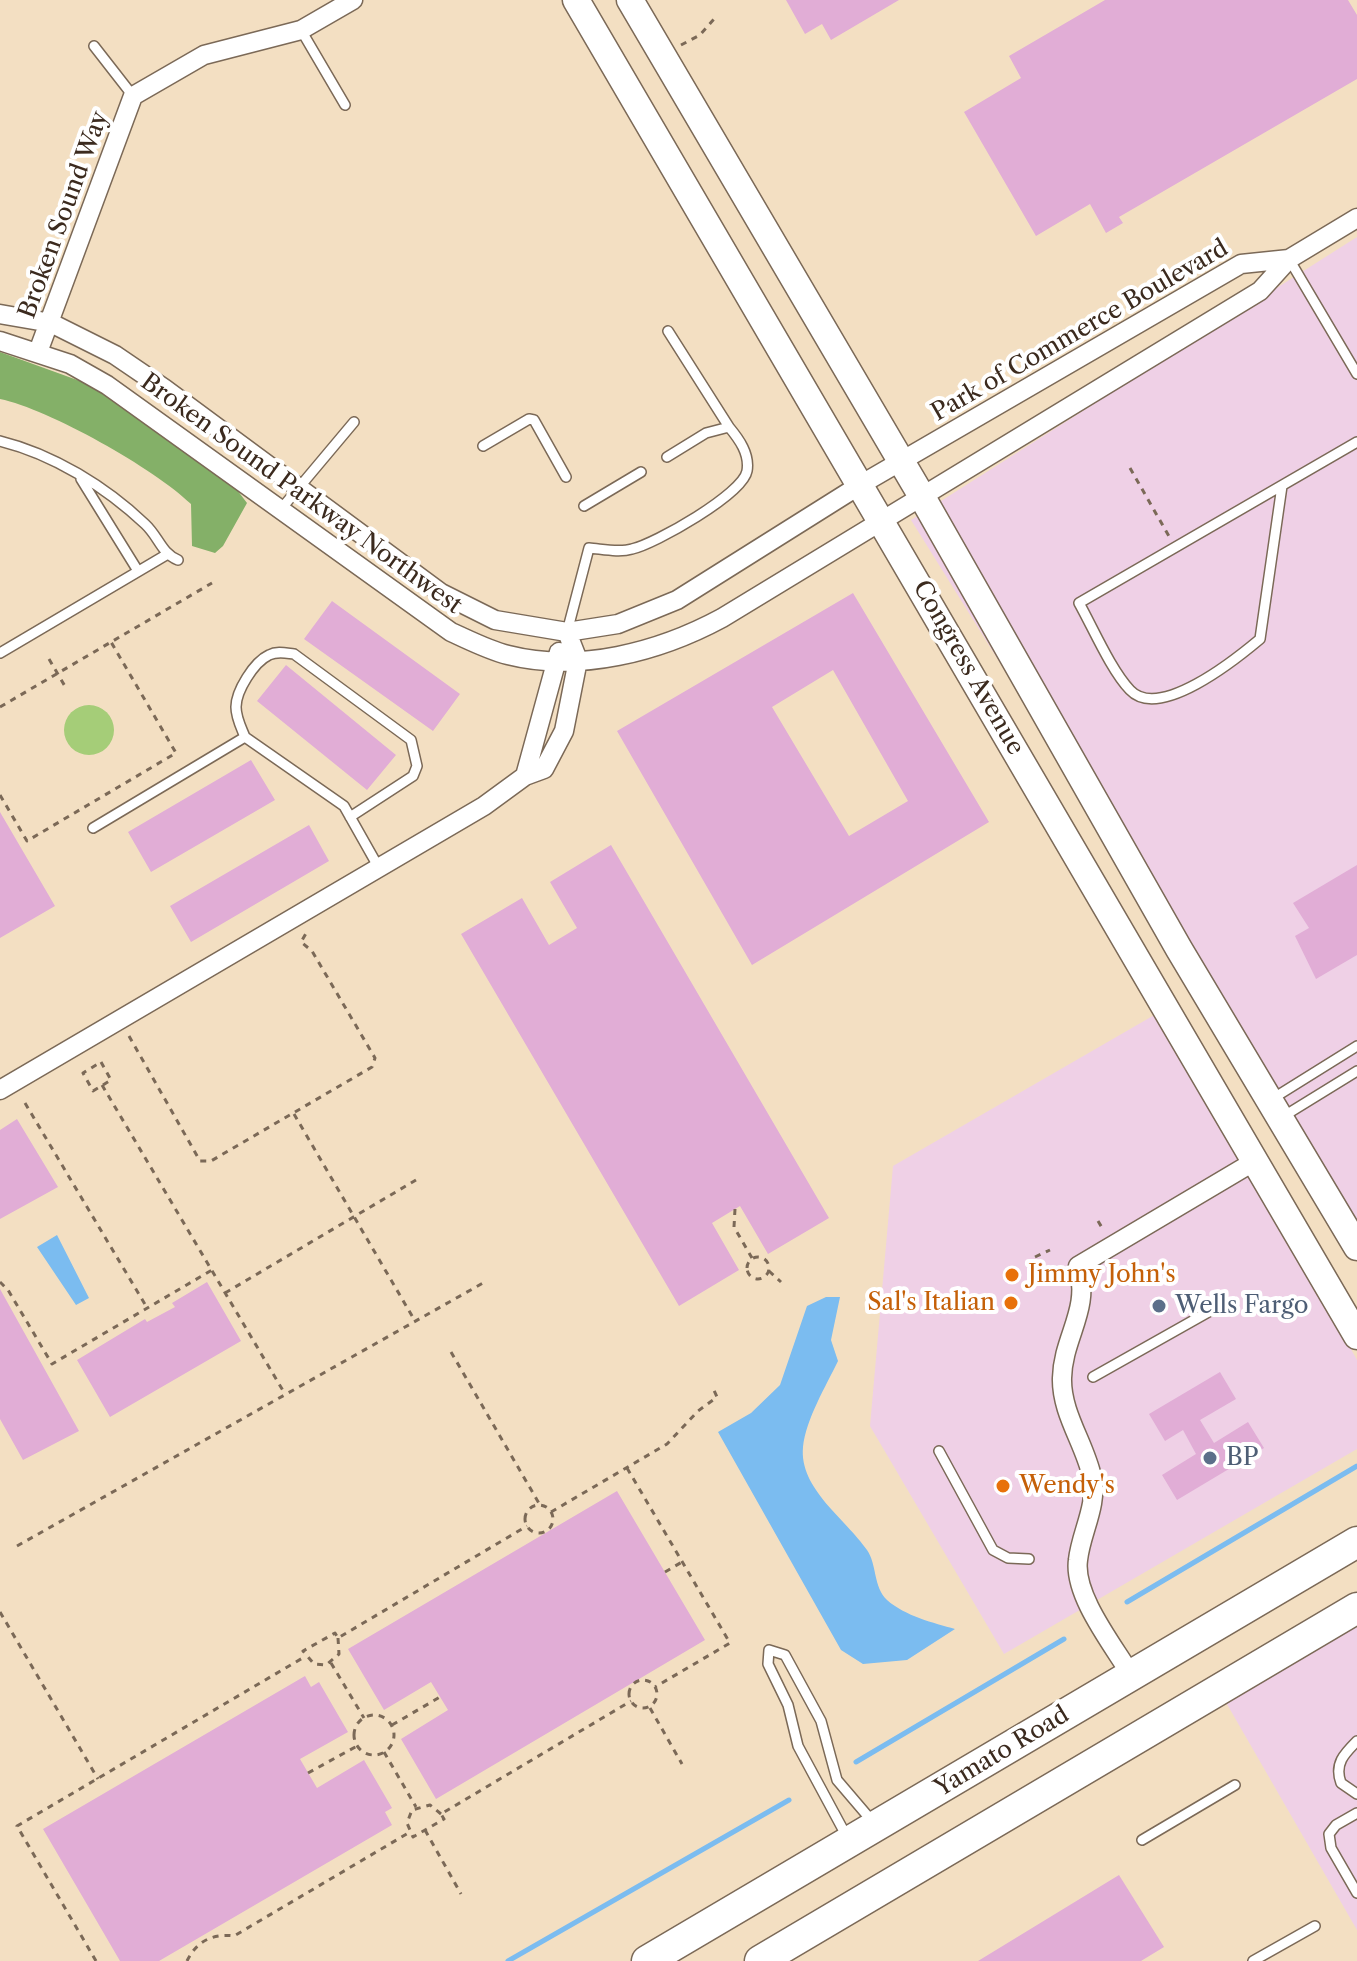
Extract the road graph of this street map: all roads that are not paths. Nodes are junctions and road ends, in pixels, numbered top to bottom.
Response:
1 (353, 0) edge
2 (576, 0) edge
3 (630, 0) edge
4 (301, 30) junction
5 (94, 46) dead end
6 (133, 96) junction
7 (345, 105) dead end
8 (1357, 218) edge
9 (1289, 259) junction
10 (0, 314) edge
11 (51, 323) junction
12 (668, 331) dead end
13 (0, 341) edge
14 (38, 352) junction
15 (1357, 374) edge
16 (354, 422) dead end
17 (729, 427) junction
18 (0, 441) edge
19 (1357, 442) edge
20 (483, 446) dead end
21 (667, 457) dead end
22 (901, 462) junction
23 (641, 472) dead end
24 (78, 473) junction
25 (566, 477) dead end
26 (860, 485) junction
27 (1282, 486) junction
28 (297, 488) junction
29 (921, 495) junction
30 (584, 506) dead end
31 (281, 509) junction
32 (882, 521) junction
33 (166, 555) junction
34 (178, 560) dead end
35 (138, 571) junction
36 (567, 632) junction
37 (0, 653) edge
38 (556, 659) junction
39 (578, 660) junction
40 (245, 737) junction
41 (525, 776) junction
42 (350, 817) junction
43 (93, 828) dead end
44 (379, 868) junction
45 (1357, 1046) edge
46 (1357, 1071) edge
47 (0, 1090) edge
48 (1276, 1109) junction
49 (1255, 1161) junction
50 (1357, 1247) edge
51 (1219, 1306) dead end
52 (1357, 1336) edge
53 (1093, 1377) dead end
54 (939, 1451) dead end
55 (1357, 1542) edge
56 (1029, 1559) dead end
57 (1357, 1608) edge
58 (1131, 1675) junction
59 (1357, 1741) edge
60 (1235, 1785) dead end
61 (1357, 1794) edge
62 (1357, 1813) edge
63 (877, 1826) junction
64 (1142, 1840) dead end
65 (850, 1843) junction
66 (1357, 1893) edge
67 (1315, 1926) dead end
68 (647, 1961) edge
69 (760, 1961) edge
70 (1253, 1961) edge

1 - 4 street, Broken Sound Way
2 - 26 main road, Congress Avenue
3 - 22 main road, Congress Avenue
4 - 6 street, Broken Sound Way
4 - 7 lane
5 - 6 lane
6 - 11 street, Broken Sound Way
8 - 9 street, Park of Commerce Boulevard
9 - 15 lane
9 - 22 street, Park of Commerce Boulevard
9 - 29 street, Park of Commerce Boulevard
10 - 11 street, Broken Sound Parkway Northwest
11 - 14 street, Broken Sound Way
11 - 28 street, Broken Sound Parkway Northwest
12 - 17 lane
13 - 14 street, Broken Sound Parkway Northwest
14 - 31 street, Broken Sound Parkway Northwest
16 - 28 lane
17 - 21 lane
17 - 36 lane
18 - 24 lane
19 - 27 lane
20 - 25 lane
22 - 26 street, Park of Commerce Boulevard
22 - 29 main road, Congress Avenue
23 - 30 lane
24 - 33 lane
24 - 35 lane
26 - 32 main road, Congress Avenue
26 - 36 street, Broken Sound Parkway Northwest
27 - 27 lane
28 - 31 lane
28 - 36 street, Broken Sound Parkway Northwest
29 - 32 street, Park of Commerce Boulevard
29 - 48 main road, Congress Avenue
31 - 38 street, Broken Sound Parkway Northwest
32 - 39 street, Broken Sound Parkway Northwest
32 - 49 main road, Congress Avenue
33 - 34 lane
33 - 35 lane
35 - 37 lane
36 - 38 street
36 - 39 street
38 - 39 street, Broken Sound Parkway Northwest
38 - 41 street
39 - 41 street
40 - 42 lane
40 - 42 lane
40 - 43 lane
41 - 44 street
42 - 44 lane
44 - 47 street
45 - 48 lane
46 - 48 lane
48 - 50 main road, Congress Avenue
49 - 52 main road, Congress Avenue
49 - 58 street
51 - 53 lane
54 - 56 lane
55 - 58 main road, Yamato Road
57 - 69 main road
58 - 63 main road, Yamato Road
59 - 61 lane
60 - 64 lane
62 - 66 lane
63 - 65 main road, Yamato Road
63 - 65 lane
65 - 68 main road, Yamato Road
67 - 70 lane

